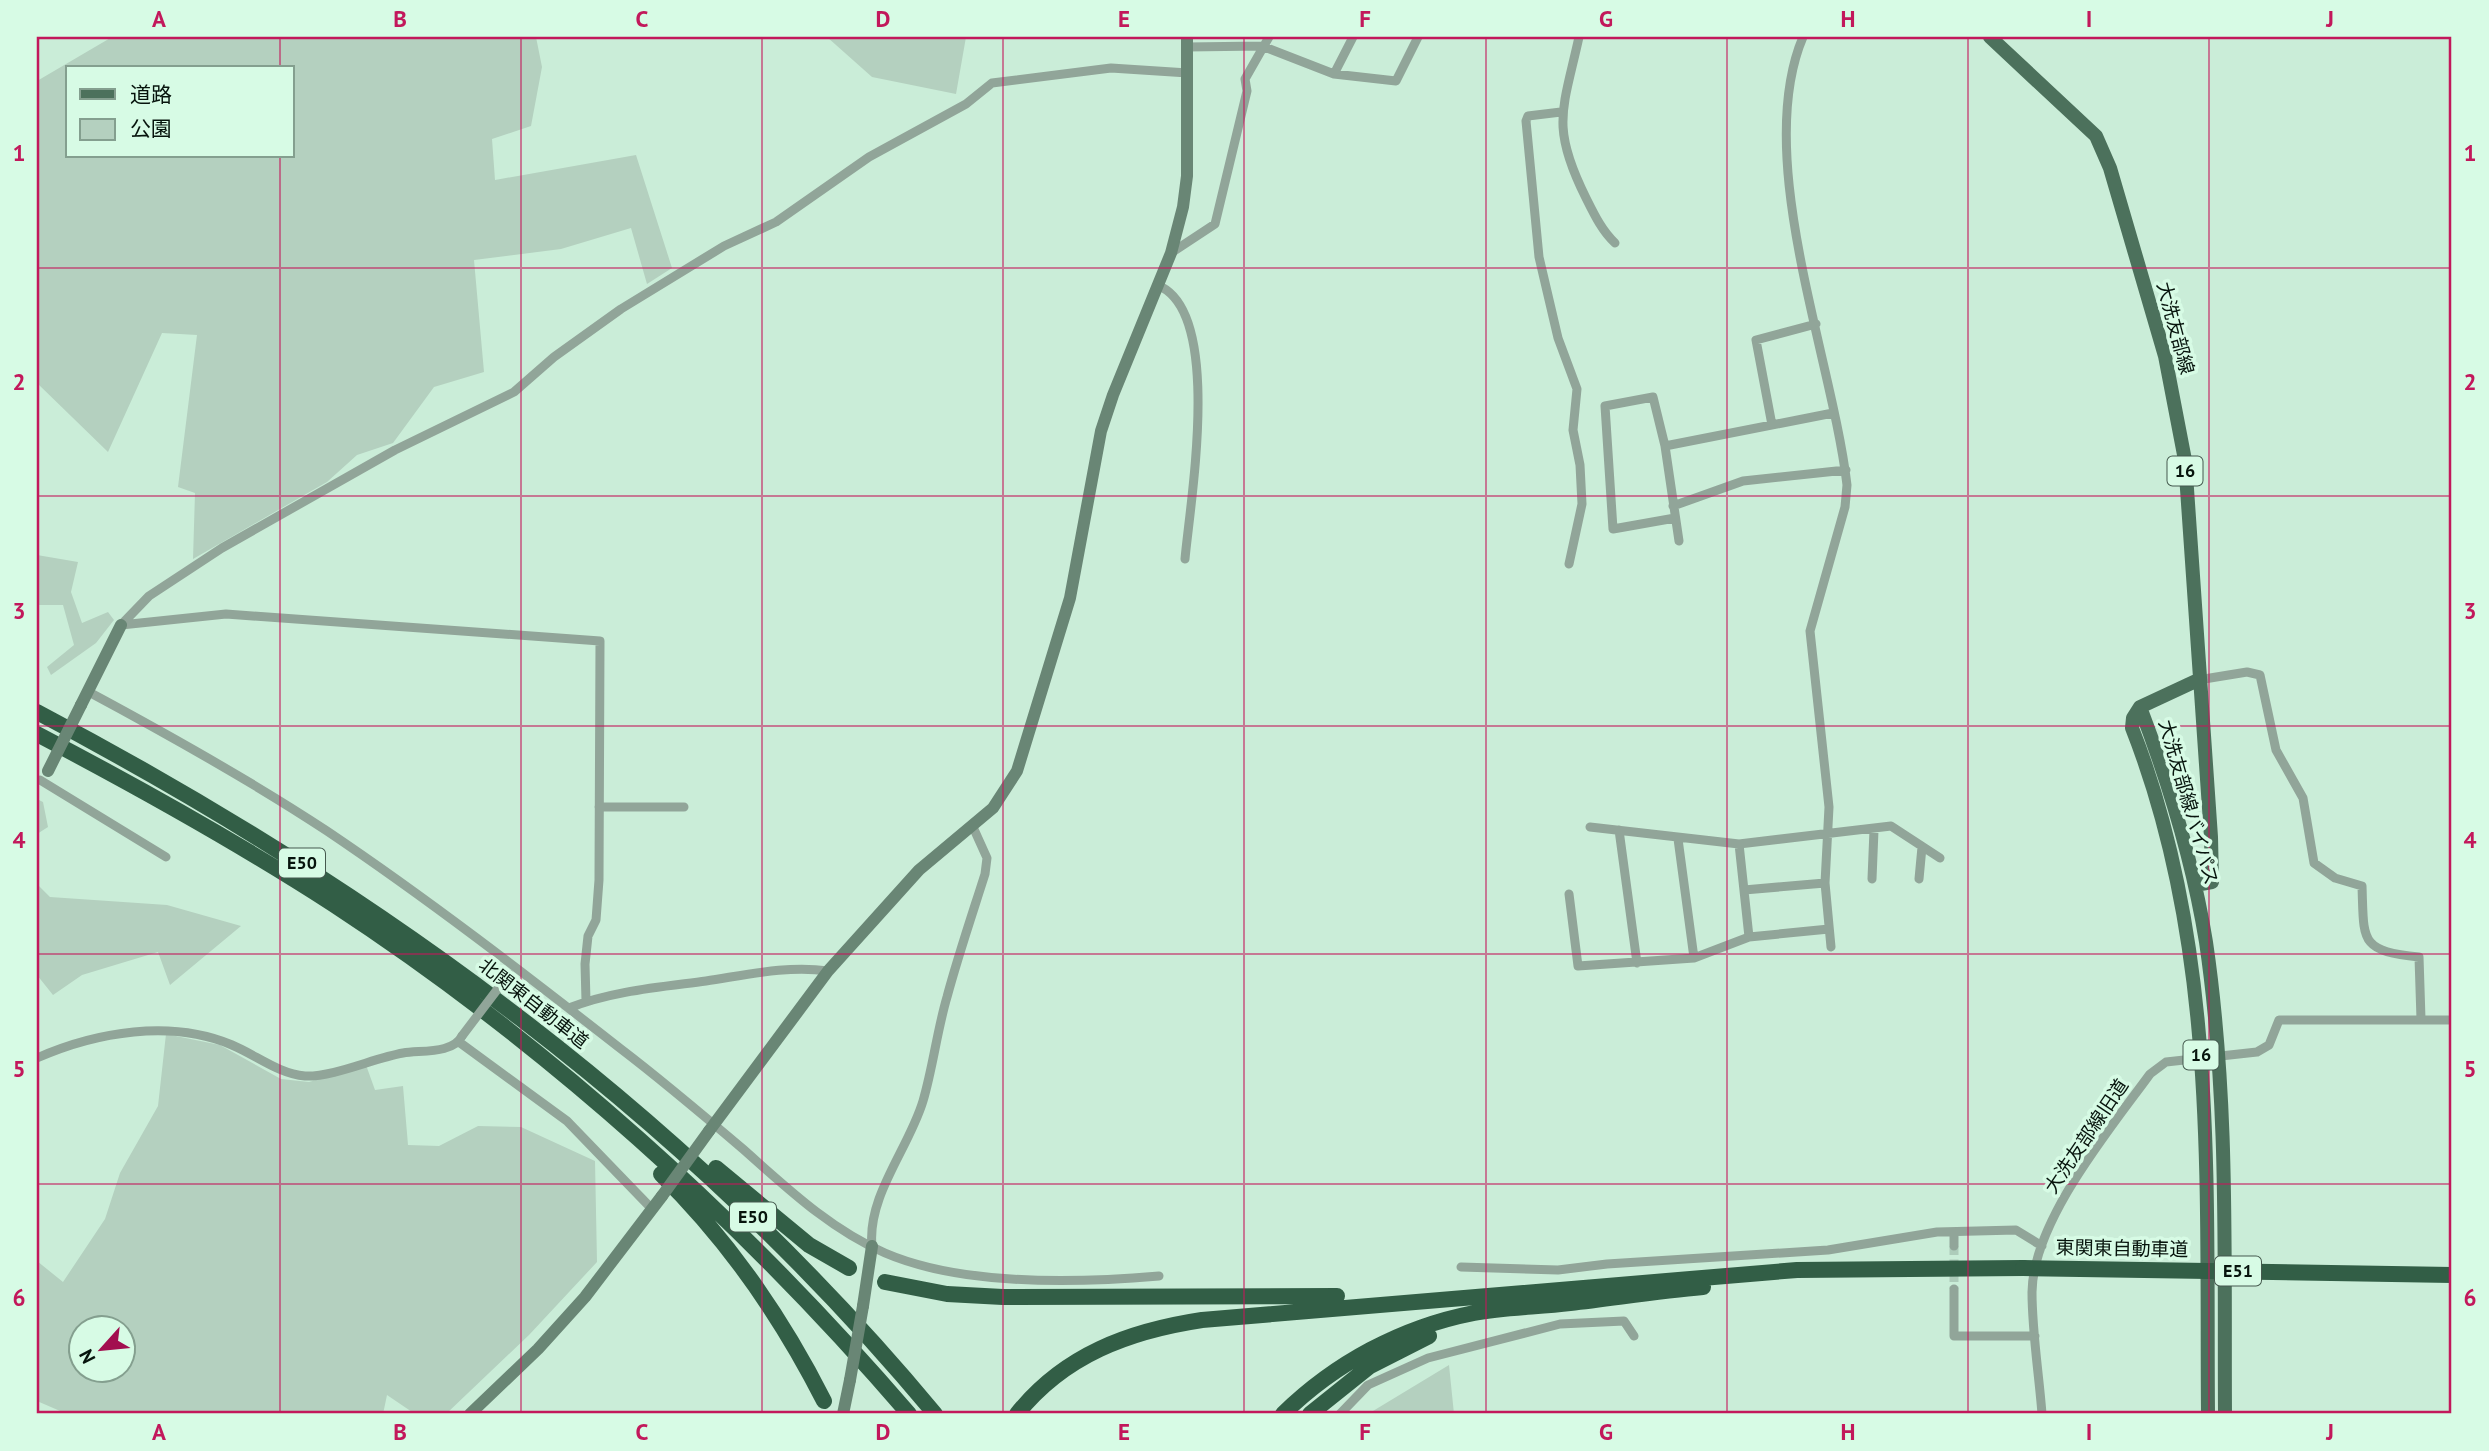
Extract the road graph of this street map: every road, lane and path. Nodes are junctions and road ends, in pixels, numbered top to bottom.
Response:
1 (1269, 37) edge
2 (1353, 37) edge
3 (1418, 37) edge
4 (1579, 37) edge
5 (1804, 37) edge
6 (1990, 37) edge
7 (1187, 42) edge
8 (1262, 46) junction
9 (1188, 74) junction
10 (1334, 74) junction
11 (1561, 112) junction
12 (1615, 243) dead end
13 (1171, 253) junction
14 (1157, 285) junction
15 (1816, 324) junction
16 (1833, 413) junction
17 (1772, 425) junction
18 (1665, 446) junction
19 (1846, 470) junction
20 (1673, 506) junction
21 (1675, 518) junction
22 (1679, 541) dead end
23 (1185, 559) dead end
24 (1569, 564) dead end
25 (121, 625) junction
26 (2199, 680) junction
27 (87, 691) junction
28 (2140, 707) junction
29 (37, 712) edge
30 (37, 734) edge
31 (41, 777) edge
32 (599, 807) junction
33 (684, 807) dead end
34 (973, 827) junction
35 (1590, 827) dead end
36 (1619, 830) junction
37 (1874, 830) junction
38 (1827, 835) junction
39 (1678, 838) junction
40 (1739, 844) junction
41 (1922, 847) junction
42 (166, 858) dead end
43 (1940, 858) dead end
44 (1872, 879) dead end
45 (1919, 879) dead end
46 (1825, 883) junction
47 (2195, 885) junction
48 (1744, 891) junction
49 (1569, 894) dead end
50 (1829, 929) junction
51 (1749, 937) junction
52 (1831, 947) dead end
53 (1694, 958) junction
54 (1637, 964) junction
55 (512, 971) junction
56 (828, 971) junction
57 (586, 1001) junction
58 (569, 1008) junction
59 (2421, 1018) junction
60 (2452, 1020) edge
61 (499, 1024) junction
62 (460, 1039) junction
63 (550, 1041) junction
64 (2219, 1057) junction
65 (37, 1058) edge
66 (2201, 1058) junction
67 (712, 1128) junction
68 (652, 1209) junction
69 (1954, 1232) junction
70 (872, 1246) junction
71 (1954, 1246) tunnel mouth
72 (2042, 1246) junction
73 (1461, 1267) dead end
74 (849, 1268) dead end
75 (2452, 1275) edge
76 (1159, 1276) dead end
77 (885, 1282) dead end
78 (1954, 1289) tunnel mouth
79 (1565, 1296) junction
80 (1634, 1336) dead end
81 (2035, 1336) junction
82 (824, 1401) dead end
83 (470, 1414) edge
84 (843, 1414) edge
85 (909, 1414) edge
86 (935, 1414) edge
87 (1017, 1414) edge
88 (1283, 1414) edge
89 (1310, 1414) edge
90 (1340, 1414) edge
91 (2042, 1414) edge
92 (2208, 1414) edge
93 (2225, 1414) edge

1 - 8 street
2 - 10 street
3 - 10 street
4 - 11 street
5 - 15 street
6 - 26 main road, 大洗友部線 / 16
7 - 8 street
7 - 9 street
8 - 10 street
8 - 13 street
9 - 13 street
9 - 25 street
11 - 12 street
11 - 24 street
13 - 14 street
14 - 23 street
14 - 34 street
15 - 16 street
15 - 17 street
16 - 17 street
16 - 19 street
17 - 18 street
18 - 20 street
18 - 21 street
19 - 20 street
19 - 38 street
20 - 21 street
21 - 22 street
25 - 27 street
25 - 32 street
26 - 28 main road
26 - 47 main road, 大洗友部線 / 16
26 - 59 street
27 - 31 street, bridge
27 - 55 street
28 - 47 main road, 大洗友部線バイパス / 16
28 - 66 main road, 大洗友部線バイパス / 16
29 - 63 highway, 北関東自動車道 / E50
30 - 61 highway, 北関東自動車道 / E50
31 - 42 street
32 - 33 street
32 - 57 street
34 - 56 street
34 - 70 street
35 - 36 street
36 - 39 street
36 - 54 street
37 - 38 street
37 - 41 street
37 - 44 street
38 - 40 street
38 - 46 street
39 - 40 street
39 - 53 street
40 - 48 street
41 - 43 street
41 - 45 street
46 - 48 street
46 - 50 street
47 - 64 main road, 大洗友部線バイパス / 16
48 - 51 street
49 - 54 street
50 - 51 street
50 - 52 street
51 - 53 street
53 - 54 street
55 - 58 street
55 - 62 street, bridge
56 - 57 street
56 - 67 street
57 - 58 street
58 - 67 street
59 - 60 street
59 - 64 street, 大洗友部線旧道
61 - 82 highway
61 - 85 highway, 北関東自動車道 / E50
62 - 65 street
62 - 68 street
63 - 74 highway
63 - 86 highway, 北関東自動車道 / E50
64 - 66 street, 大洗友部線旧道
64 - 93 main road, 大洗友部線バイパス / 16
66 - 72 street, 大洗友部線旧道
66 - 92 main road, 大洗友部線バイパス / 16
67 - 68 street, bridge
67 - 70 street
68 - 83 street
69 - 71 street
69 - 72 street
69 - 73 street
70 - 76 street
70 - 84 street, bridge
72 - 81 street, 大洗友部線旧道
75 - 79 highway, 東関東自動車道 / E51, bridge
77 - 79 highway
78 - 81 street
79 - 87 highway
79 - 88 highway
79 - 89 highway
80 - 90 street
81 - 91 street, 大洗友部線旧道

